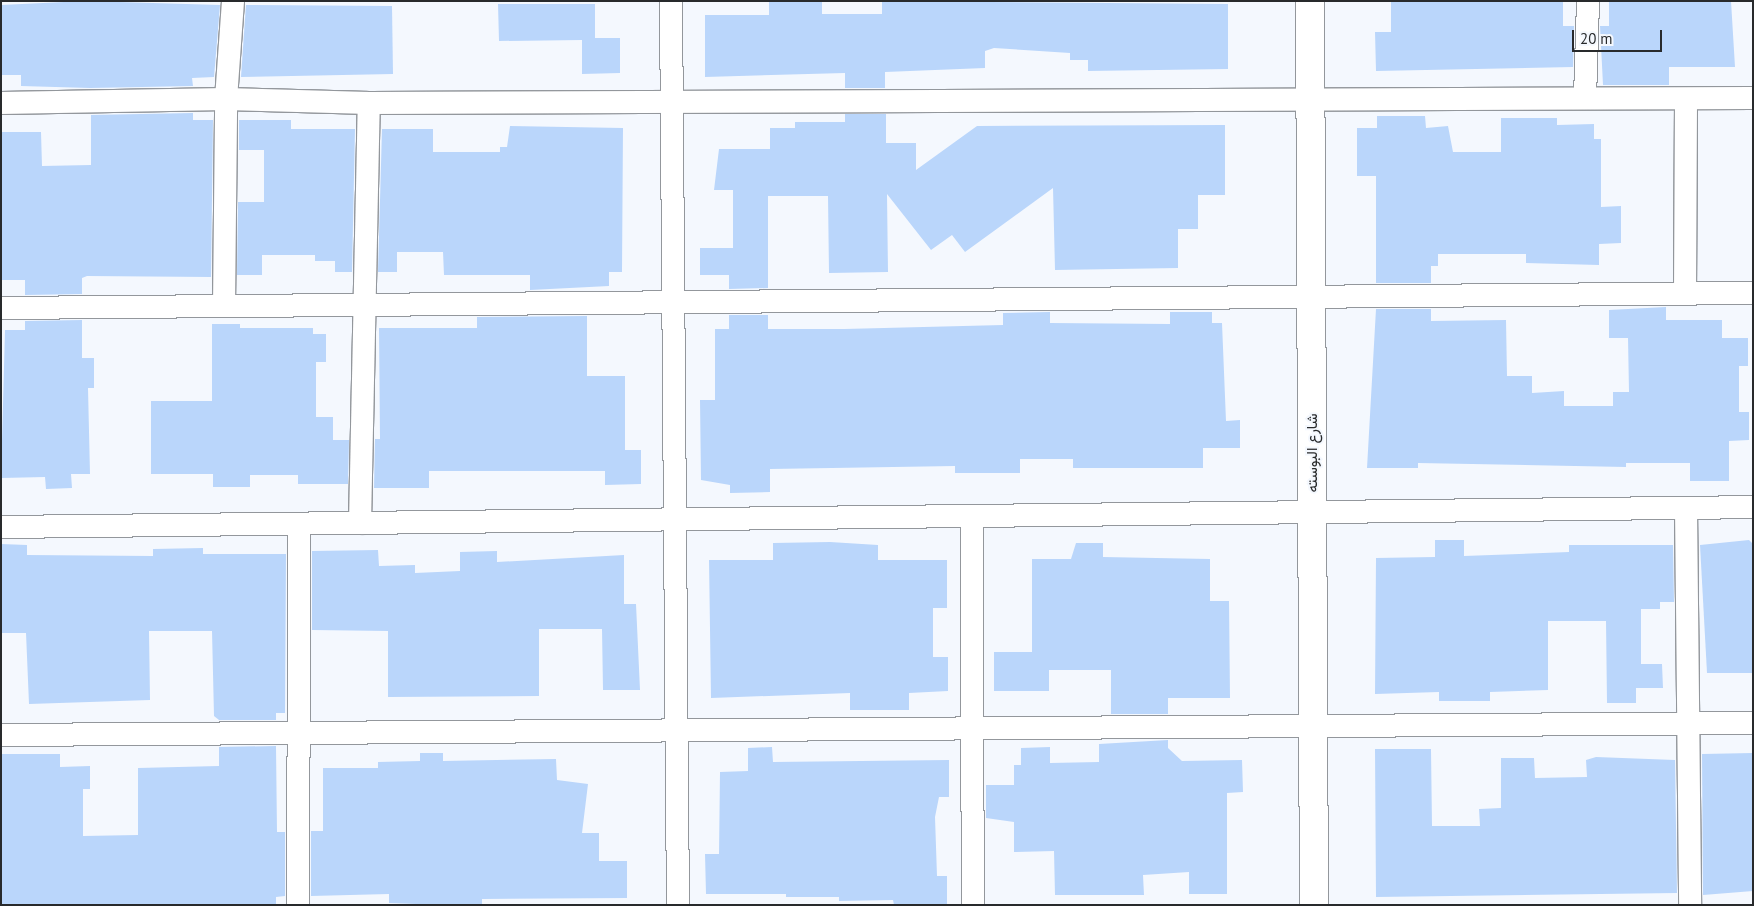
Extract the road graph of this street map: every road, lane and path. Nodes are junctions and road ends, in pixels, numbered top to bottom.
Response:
1 (233, 1) edge
2 (671, 1) edge
3 (1310, 1) edge
4 (1588, 1) edge
5 (226, 98) junction
6 (1586, 98) junction
7 (1686, 98) junction
8 (1753, 98) edge
9 (672, 100) junction
10 (1310, 100) junction
11 (1, 103) edge
12 (369, 103) junction
13 (1753, 293) edge
14 (1684, 294) junction
15 (1311, 297) junction
16 (673, 302) junction
17 (365, 305) junction
18 (224, 306) junction
19 (1, 308) edge
20 (1753, 507) edge
21 (1686, 508) junction
22 (1312, 512) junction
23 (972, 516) junction
24 (675, 520) junction
25 (360, 523) junction
26 (298, 524) junction
27 (1, 527) edge
28 (1688, 723) junction
29 (1753, 723) edge
30 (1313, 726) junction
31 (301, 731) junction
32 (677, 731) junction
33 (974, 731) junction
34 (1, 735) edge
35 (298, 905) edge
36 (678, 905) edge
37 (973, 905) edge
38 (1314, 905) edge
39 (1690, 905) edge

1 - 5 street
2 - 9 street
3 - 10 street, شارع البوسته
4 - 6 street
5 - 11 street
5 - 12 street
5 - 18 street
6 - 7 street
6 - 10 street
7 - 8 street
7 - 14 street
9 - 10 street
9 - 12 street
9 - 16 street
10 - 15 street, شارع البوسته
12 - 17 street
13 - 14 street
14 - 15 street
15 - 16 street
15 - 22 street, شارع البوسته
16 - 17 street
16 - 24 street
17 - 18 street
17 - 25 street
18 - 19 street
20 - 21 street
21 - 22 street
21 - 28 street
22 - 23 street
22 - 30 street, شارع البوسته
23 - 24 street
23 - 33 street
24 - 25 street
24 - 32 street
25 - 26 street
26 - 27 street
26 - 31 street
28 - 29 street
28 - 30 street
28 - 39 street
30 - 33 street
30 - 38 street, شارع البوسته
31 - 32 street
31 - 34 street
31 - 35 street
32 - 33 street
32 - 36 street
33 - 37 street

